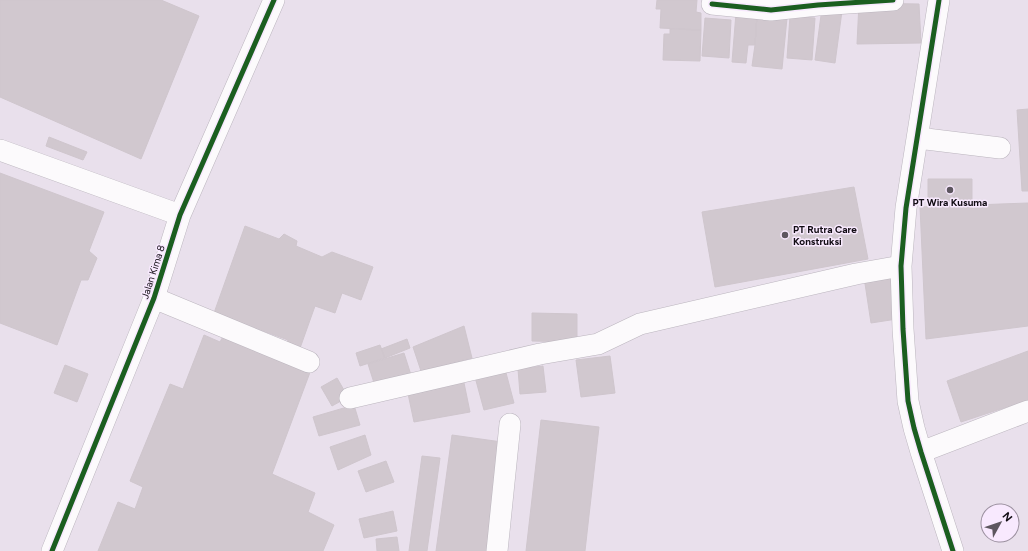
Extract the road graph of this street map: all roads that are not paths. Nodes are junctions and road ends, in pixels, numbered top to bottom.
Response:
1 (893, 0) edge
2 (939, 0) edge
3 (266, 3) edge
4 (712, 4) dead end
5 (918, 138) junction
6 (1000, 148) dead end
7 (0, 150) edge
8 (180, 215) junction
9 (901, 266) junction
10 (154, 298) junction
11 (309, 362) dead end
12 (350, 398) dead end
13 (1028, 411) edge
14 (510, 424) dead end
15 (921, 452) junction
16 (52, 551) edge
17 (497, 551) edge
18 (953, 551) edge

1 - 4 street
2 - 5 street
3 - 8 street, Jalan Kima 8
5 - 6 street
5 - 9 street
7 - 8 street
8 - 10 street, Jalan Kima 8
9 - 12 street
9 - 15 street
10 - 11 street
10 - 16 street, Jalan Kima 8
13 - 15 street
14 - 17 street
15 - 18 street

